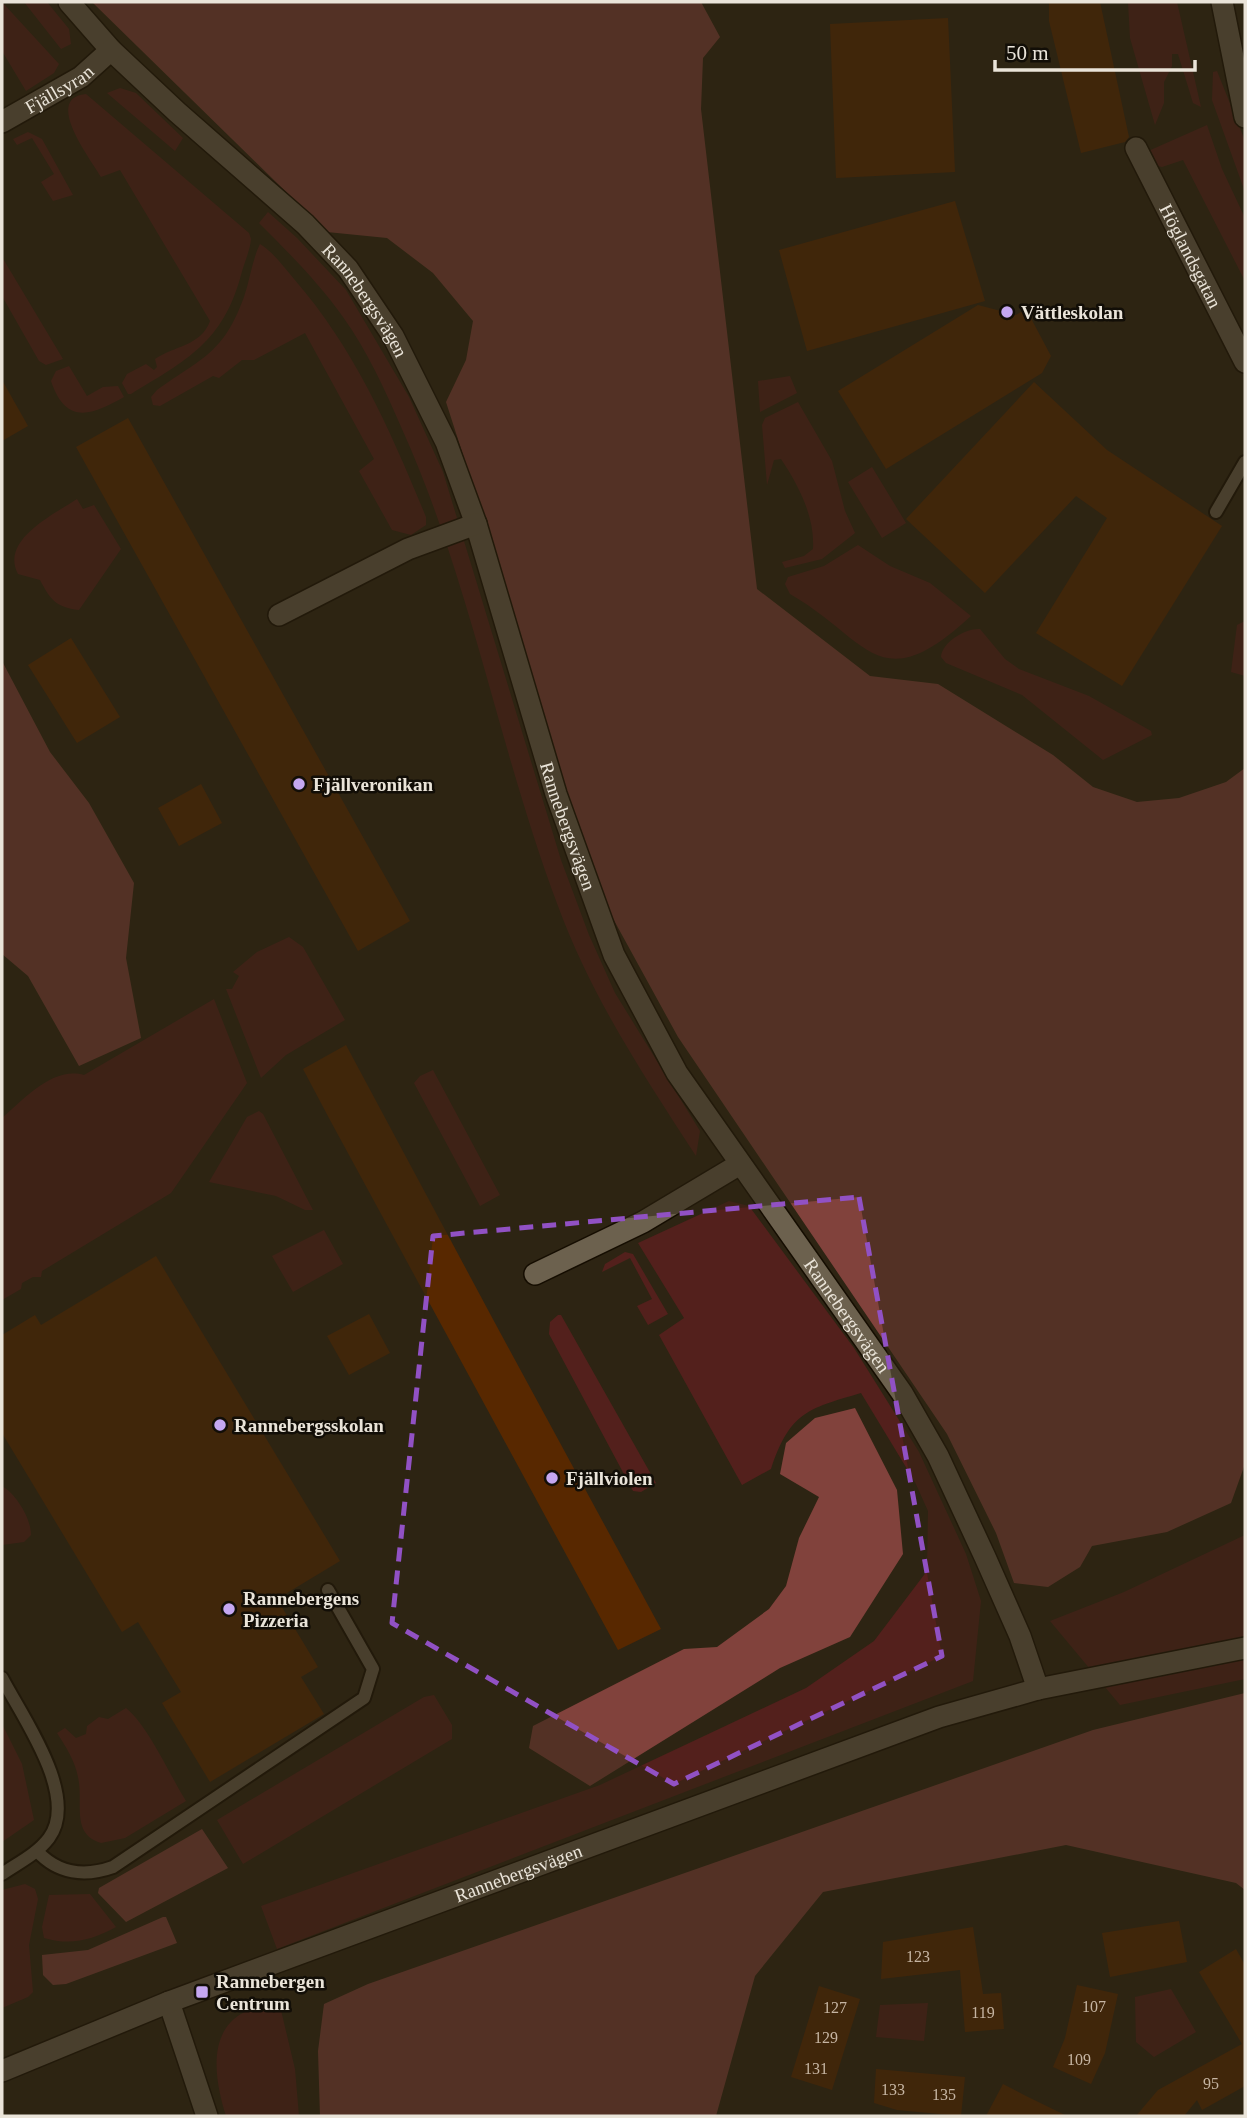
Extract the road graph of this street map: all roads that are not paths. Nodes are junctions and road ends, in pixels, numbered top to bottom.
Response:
1 (69, 2) edge
2 (1222, 2) edge
3 (111, 50) junction
4 (1245, 117) edge
5 (2, 122) edge
6 (1136, 148) dead end
7 (1245, 362) edge
8 (1245, 462) edge
9 (1216, 512) dead end
10 (475, 524) junction
11 (279, 615) dead end
12 (740, 1164) junction
13 (535, 1274) dead end
14 (328, 1590) dead end
15 (1245, 1648) edge
16 (2, 1678) edge
17 (1038, 1689) junction
18 (37, 1851) junction
19 (2, 1874) edge
20 (169, 2002) junction
21 (2, 2071) edge
22 (207, 2116) edge

1 - 3 street, Rannebergsvägen
2 - 4 street
3 - 5 street, Fjällsyran
3 - 10 street, Rannebergsvägen
6 - 7 street, Höglandsgatan
8 - 9 lane
10 - 11 street
10 - 12 street, Rannebergsvägen
12 - 13 street
12 - 17 street, Rannebergsvägen
14 - 18 lane
15 - 17 street, Rannebergsvägen
16 - 18 lane
17 - 20 street, Rannebergsvägen
18 - 19 lane
20 - 21 street, Rannebergsvägen
20 - 22 street

